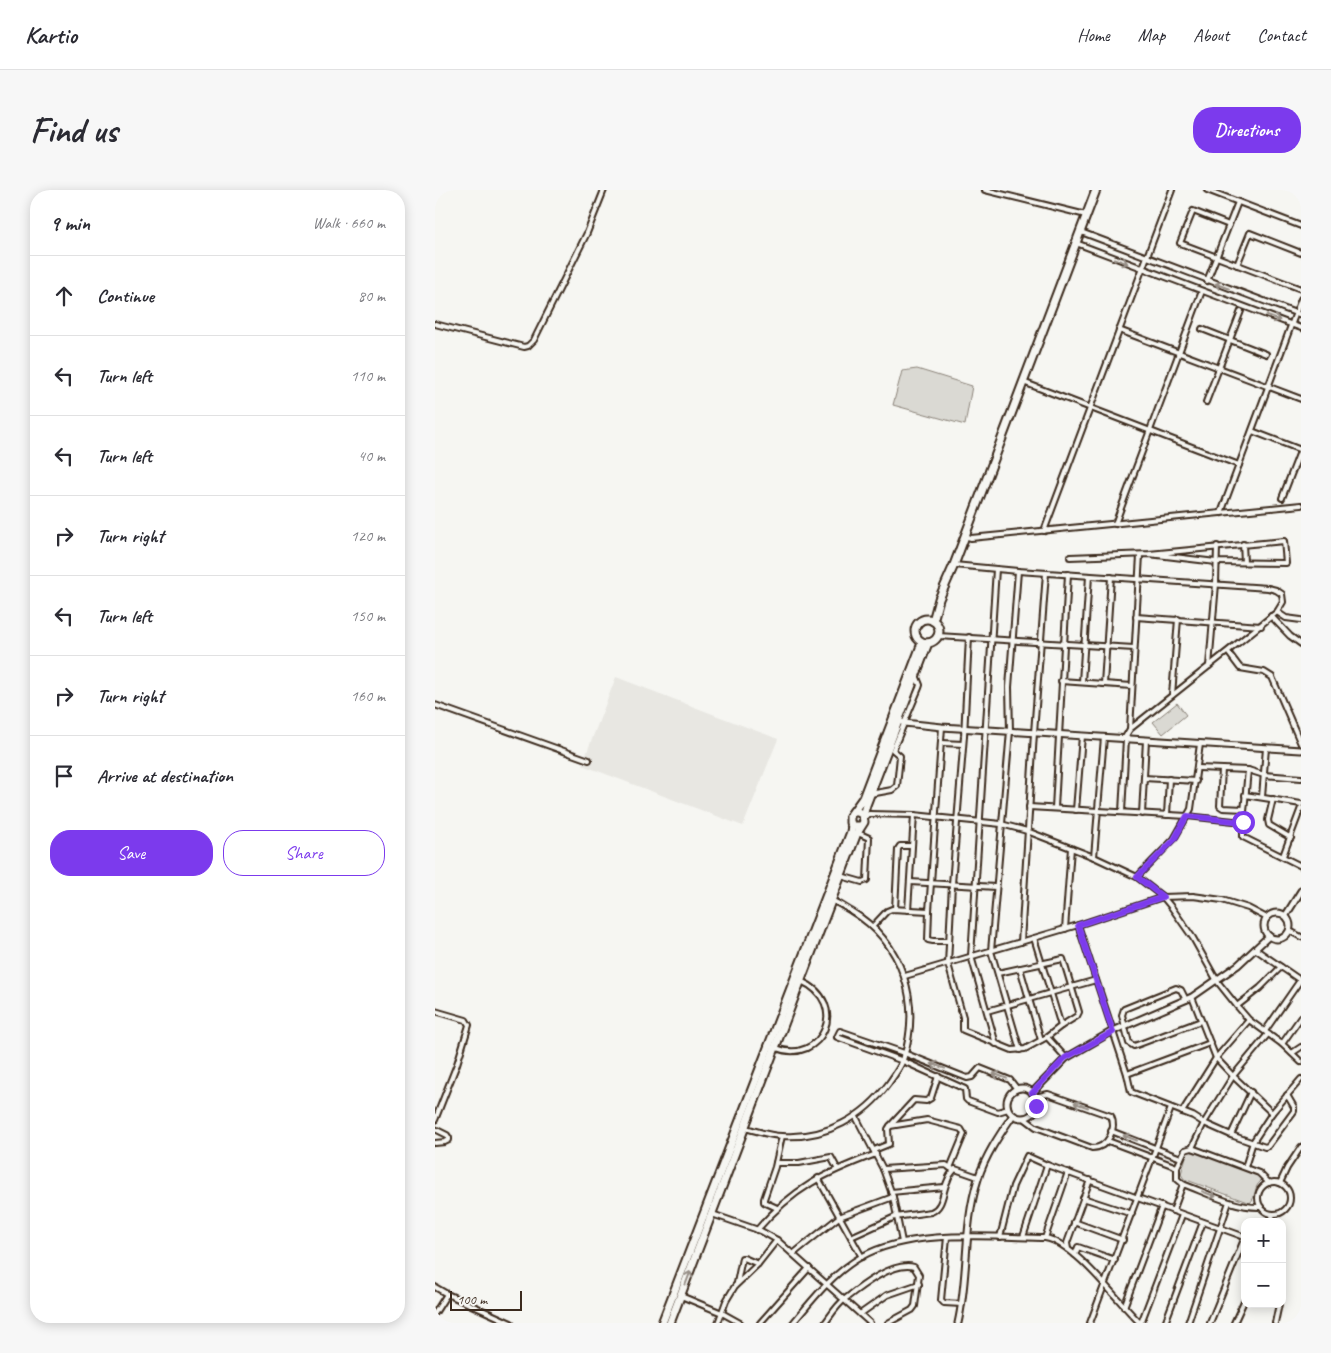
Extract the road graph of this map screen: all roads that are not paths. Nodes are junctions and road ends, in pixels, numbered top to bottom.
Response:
1 (604, 190) edge
2 (985, 190) edge
3 (1096, 190) edge
4 (1172, 190) edge
5 (1207, 190) edge
6 (1238, 202) junction
7 (1086, 215) junction
8 (1229, 224) junction
9 (1301, 226) edge
10 (1080, 232) junction
11 (1075, 243) junction
12 (1301, 252) edge
13 (1146, 257) junction
14 (1216, 257) junction
15 (1237, 265) junction
16 (1142, 268) junction
17 (1207, 280) junction
18 (1301, 289) edge
19 (1202, 291) junction
20 (1301, 299) edge
21 (1241, 311) dead end
22 (1296, 313) junction
23 (1301, 315) edge
24 (435, 324) edge
25 (1292, 324) junction
26 (1301, 328) edge
27 (1202, 329) dead end
28 (1119, 330) junction
29 (1230, 340) junction
30 (1178, 353) junction
31 (1266, 354) dead end
32 (1219, 368) junction
33 (1023, 382) junction
34 (1268, 387) junction
35 (1301, 399) edge
36 (1206, 402) dead end
37 (1090, 408) junction
38 (1149, 431) junction
39 (1252, 431) junction
40 (1301, 450) edge
41 (1239, 465) junction
42 (1283, 498) dead end
43 (1301, 504) edge
44 (1221, 513) junction
45 (1115, 524) junction
46 (1044, 531) junction
47 (965, 536) junction
48 (1243, 544) junction
49 (1217, 546) junction
50 (1149, 554) junction
51 (1140, 555) junction
52 (1071, 557) dead end
53 (1216, 562) junction
54 (1244, 562) junction
55 (954, 565) junction
56 (996, 569) junction
57 (1018, 571) junction
58 (1046, 573) junction
59 (1068, 574) junction
60 (1089, 576) junction
61 (1111, 577) junction
62 (1138, 579) junction
63 (1216, 584) junction
64 (1277, 612) junction
65 (1271, 616) junction
66 (1136, 617) junction
67 (1178, 619) junction
68 (930, 620) junction
69 (1301, 620) edge
70 (1213, 623) junction
71 (1261, 626) junction
72 (938, 636) junction
73 (969, 637) junction
74 (992, 639) junction
75 (1013, 640) junction
76 (1040, 642) junction
77 (925, 643) junction
78 (1063, 644) junction
79 (1301, 644) edge
80 (1084, 645) junction
81 (1106, 646) junction
82 (1134, 648) junction
83 (1228, 652) junction
84 (1209, 666) junction
85 (1061, 681) junction
86 (1082, 682) junction
87 (1104, 684) junction
88 (1132, 686) junction
89 (1172, 695) junction
90 (435, 705) edge
91 (901, 722) junction
92 (942, 727) junction
93 (965, 729) junction
94 (1130, 729) junction
95 (986, 730) junction
96 (1010, 731) junction
97 (1034, 733) junction
98 (1059, 735) junction
99 (1082, 736) junction
100 (1104, 738) junction
101 (1125, 739) junction
102 (1146, 740) junction
103 (942, 743) junction
104 (963, 744) junction
105 (1200, 744) junction
106 (1301, 744) edge
107 (1266, 748) junction
108 (1301, 750) edge
109 (589, 760) dead end
110 (1198, 768) junction
111 (1222, 769) junction
112 (1248, 770) junction
113 (1264, 775) junction
114 (1144, 778) junction
115 (1301, 778) edge
116 (1169, 779) junction
117 (1196, 781) junction
118 (870, 794) junction
119 (1245, 795) junction
120 (1262, 797) junction
121 (1273, 799) junction
122 (1301, 804) edge
123 (1029, 807) junction
124 (1055, 808) junction
125 (1223, 808) junction
126 (1301, 808) edge
127 (1244, 809) junction
128 (1076, 810) junction
129 (1098, 811) junction
130 (853, 812) junction
131 (1122, 812) junction
132 (1142, 814) junction
133 (914, 815) junction
134 (1167, 815) junction
135 (864, 816) junction
136 (1187, 816) junction
137 (935, 817) junction
138 (959, 820) junction
139 (980, 820) junction
140 (1222, 820) junction
141 (1243, 822) junction
142 (1001, 824) junction
143 (852, 825) junction
144 (859, 829) junction
145 (1027, 832) junction
146 (1291, 838) junction
147 (911, 846) junction
148 (1071, 848) junction
149 (1283, 856) junction
150 (1094, 857) junction
151 (1301, 866) edge
152 (841, 876) junction
153 (1137, 877) junction
154 (910, 882) junction
155 (932, 883) junction
156 (953, 884) junction
157 (976, 886) junction
158 (996, 887) junction
159 (1301, 891) edge
160 (1163, 897) junction
161 (831, 900) junction
162 (895, 909) junction
163 (908, 910) junction
164 (929, 911) junction
165 (1286, 916) junction
166 (1267, 918) junction
167 (1078, 925) junction
168 (873, 926) junction
169 (1065, 929) junction
170 (1289, 931) junction
171 (1269, 936) junction
172 (1301, 937) edge
173 (1034, 938) junction
174 (949, 940) junction
175 (1021, 942) junction
176 (1255, 949) junction
177 (991, 950) junction
178 (971, 956) junction
179 (1041, 962) junction
180 (948, 964) junction
181 (1281, 967) junction
182 (1020, 968) junction
183 (998, 973) junction
184 (905, 976) junction
185 (1301, 979) edge
186 (1096, 980) junction
187 (801, 981) junction
188 (1217, 981) junction
189 (1073, 988) junction
190 (1050, 994) junction
191 (1192, 997) junction
192 (1029, 999) junction
193 (1186, 1000) junction
194 (1007, 1005) junction
195 (1237, 1006) junction
196 (987, 1011) junction
197 (435, 1012) edge
198 (1301, 1017) edge
199 (1249, 1020) junction
200 (1201, 1021) junction
201 (1061, 1026) junction
202 (1125, 1026) junction
203 (1113, 1032) junction
204 (1266, 1032) junction
205 (1047, 1037) junction
206 (1041, 1040) junction
207 (1210, 1043) junction
208 (996, 1044) junction
209 (1282, 1044) junction
210 (1301, 1047) edge
211 (776, 1048) junction
212 (1020, 1050) junction
213 (904, 1053) junction
214 (1292, 1053) junction
215 (1065, 1058) junction
216 (1216, 1058) junction
217 (903, 1061) junction
218 (1301, 1062) edge
219 (1127, 1074) junction
220 (938, 1076) junction
221 (1233, 1076) junction
222 (1301, 1079) edge
223 (1017, 1089) junction
224 (1251, 1092) junction
225 (1034, 1095) junction
226 (1287, 1095) junction
227 (1171, 1108) junction
228 (1008, 1109) junction
229 (1181, 1112) junction
230 (1272, 1113) junction
231 (1013, 1115) junction
232 (856, 1117) junction
233 (1024, 1118) junction
234 (435, 1120) edge
235 (1204, 1123) junction
236 (890, 1126) junction
237 (745, 1128) junction
238 (435, 1130) edge
239 (1111, 1131) junction
240 (1231, 1135) junction
241 (782, 1136) junction
242 (1108, 1141) junction
243 (1253, 1142) junction
244 (435, 1143) edge
245 (1301, 1147) edge
246 (1192, 1148) junction
247 (1156, 1149) junction
248 (875, 1152) junction
249 (1153, 1158) junction
250 (1181, 1158) junction
251 (776, 1163) junction
252 (1047, 1165) junction
253 (1177, 1167) junction
254 (1245, 1167) junction
255 (837, 1168) junction
256 (883, 1169) junction
257 (953, 1169) junction
258 (1068, 1172) junction
259 (978, 1177) junction
260 (818, 1178) junction
261 (1090, 1180) junction
262 (1269, 1183) junction
263 (1280, 1183) junction
264 (1183, 1184) junction
265 (945, 1187) junction
266 (892, 1194) junction
267 (1083, 1198) junction
268 (1138, 1198) junction
269 (1229, 1202) junction
270 (1161, 1206) junction
271 (1261, 1207) junction
272 (777, 1208) junction
273 (1173, 1211) junction
274 (712, 1214) junction
275 (1132, 1214) junction
276 (1272, 1214) junction
277 (1182, 1215) junction
278 (839, 1217) junction
279 (895, 1217) junction
280 (1272, 1218) edge
281 (1074, 1222) junction
282 (1203, 1222) junction
283 (1220, 1228) junction
284 (757, 1230) junction
285 (1241, 1236) edge
286 (947, 1237) junction
287 (968, 1237) junction
288 (1000, 1237) junction
289 (1023, 1237) junction
290 (851, 1238) junction
291 (1045, 1238) junction
292 (777, 1240) junction
293 (1123, 1240) junction
294 (902, 1242) junction
295 (1067, 1243) junction
296 (1078, 1247) junction
297 (1241, 1247) edge
298 (1068, 1249) junction
299 (793, 1254) junction
300 (1075, 1255) junction
301 (861, 1256) junction
302 (1115, 1260) junction
303 (758, 1264) junction
304 (809, 1268) junction
305 (737, 1284) junction
306 (826, 1284) junction
307 (919, 1284) junction
308 (435, 1286) edge
309 (1105, 1286) junction
310 (447, 1294) junction
311 (681, 1296) junction
312 (844, 1300) junction
313 (962, 1304) junction
314 (1124, 1307) junction
315 (1241, 1308) edge
316 (1278, 1308) edge
317 (435, 1313) edge
318 (722, 1313) junction
319 (860, 1314) junction
320 (511, 1323) edge
321 (662, 1323) edge
322 (670, 1323) edge
323 (718, 1323) edge
324 (740, 1323) edge
325 (760, 1323) edge
326 (793, 1323) edge
327 (825, 1323) edge
328 (870, 1323) edge
329 (888, 1323) edge
330 (958, 1323) edge
331 (1091, 1323) edge
332 (1141, 1323) edge
333 (1165, 1323) edge
334 (1188, 1323) edge
335 (1210, 1323) edge
336 (1234, 1323) edge
337 (1275, 1323) edge

1 - 24 street
2 - 7 street
3 - 7 highway
4 - 13 street
5 - 6 street
6 - 8 street
6 - 9 street
7 - 10 highway
8 - 14 street
8 - 14 street
10 - 11 highway
10 - 13 street
11 -> 16 street
11 - 33 highway
12 - 15 street
13 - 16 street
13 - 17 street
14 - 15 street
14 - 17 street
15 - 18 street
16 - 19 street
16 - 28 street
22 -> 17 street
19 -> 25 street
19 - 30 street
20 - 22 street
21 - 29 street
22 - 23 street
22 - 25 street
25 - 26 street
25 - 34 street
27 - 29 street
28 - 30 street
28 - 37 street
29 - 31 street
29 - 32 street
30 - 32 street
30 - 38 street
32 - 34 street
32 - 36 street
33 - 37 street
33 - 47 highway
34 - 35 street
34 - 39 street
37 - 38 street
37 - 46 street
38 - 41 street
38 - 45 street
39 - 40 street
39 - 41 street
40 - 42 street
41 - 44 street
43 - 44 street
44 - 45 street
45 - 46 street
46 - 47 street
47 - 55 highway
48 - 49 street
48 - 54 street
48 - 54 street
49 - 50 street
49 - 53 street
50 - 51 street
50 - 53 street
51 - 52 street
51 - 62 street
53 - 54 street
53 - 63 street
55 - 56 street
55 - 68 highway
56 - 57 street
56 - 74 street
57 - 58 street
57 - 75 street
58 - 59 street
58 - 76 street
59 - 60 street
59 - 78 street
60 - 61 street
60 - 80 street
61 - 62 street
61 - 81 street
62 - 63 street
62 - 66 street
63 - 64 street
63 - 70 street
64 - 65 street
64 - 69 street
65 - 71 street
65 - 79 street
66 - 67 street
66 - 82 street
67 - 70 street
67 - 89 street
68 - 72 highway
68 - 77 highway
70 - 71 street
70 - 84 street
71 - 83 street
72 - 73 street
72 - 77 highway
73 - 74 street
73 - 93 street
74 - 75 street
74 - 95 street
75 - 76 street
75 - 96 street
76 - 78 street
76 - 97 street
77 - 91 highway
77 - 130 highway
78 - 80 street
78 - 85 street
80 - 81 street
80 - 86 street
81 - 82 street
81 - 87 street
82 - 88 street
83 - 84 street
83 - 106 street
84 - 89 street
85 - 86 street
85 - 98 street
86 - 87 street
87 - 88 street
88 - 94 street
89 - 94 street
90 - 109 street
91 - 92 street
91 - 118 highway
91 - 118 street
92 - 93 street
92 - 103 street
93 - 95 street
93 - 104 street
94 - 101 street
95 - 96 street
95 - 139 street
96 - 97 street
96 - 142 street
97 - 98 street
97 - 123 street
98 - 99 street
98 - 124 street
99 - 100 street
99 - 128 street
100 - 101 street
100 - 129 street
101 - 102 street
101 - 131 street
102 - 105 street
102 - 114 street
103 - 104 street
103 - 137 street
104 - 138 street
105 - 107 street
105 - 110 street
107 - 108 street
107 - 113 street
110 - 111 street
110 - 117 street
111 - 112 street
111 - 125 street
112 - 113 street
112 - 119 street
113 - 115 street
113 - 120 street
114 - 116 street
114 - 132 street
116 - 117 street
116 - 134 street
117 - 136 street
118 - 135 highway
119 - 120 street
119 - 127 street
120 - 121 street
121 - 122 street
121 - 146 street
123 - 124 street
123 - 145 street
124 - 128 street
125 - 127 street
125 - 140 street
126 - 146 street
127 - 141 street
128 - 129 street
129 - 131 street
129 - 150 street
130 - 135 highway
130 - 143 highway
131 - 132 street
132 - 134 street
133 - 135 street
133 - 137 street
133 - 147 street
134 - 136 street
135 - 144 highway
136 - 140 street
136 - 153 street
137 - 138 street
137 - 155 street
138 - 139 street
138 - 156 street
139 - 142 street
139 - 157 street
140 - 141 street
141 - 149 street
142 - 145 street
142 - 158 street
143 - 144 highway
143 - 321 highway
144 - 152 highway
144 - 152 street
145 - 148 street
145 - 175 street
146 - 149 street
147 - 154 street
147 - 162 street
148 - 150 street
148 - 169 street
149 - 151 street
150 - 153 street
152 - 161 highway
153 - 160 street
154 - 155 street
154 - 163 street
155 - 156 street
155 - 164 street
156 - 157 street
156 - 174 street
157 - 158 street
157 - 178 street
158 - 177 street
159 - 165 street
160 - 166 street
160 - 167 street
160 - 188 street
161 - 168 street
161 - 187 highway
162 - 163 street
162 - 168 street
163 - 164 street
164 - 174 street
165 - 166 street
165 - 170 street
166 - 171 street
167 - 169 street
167 - 186 street
168 - 184 street
169 - 173 street
170 - 171 street
170 - 172 street
171 - 176 street
173 - 175 street
173 - 179 street
174 - 180 street
175 - 177 street
176 - 181 street
176 - 188 street
177 - 178 street
177 - 183 street
178 - 180 street
178 - 196 street
179 - 182 street
179 - 189 street
179 - 190 street
180 - 184 street
180 - 208 street
181 - 185 street
181 - 195 street
182 - 183 street
182 - 192 street
183 - 194 street
184 - 213 street
185 - 204 street
186 - 189 street
186 - 203 street
187 - 211 highway
187 - 211 street
188 - 191 street
188 - 195 street
189 - 190 street
189 - 201 street
190 - 192 street
190 - 201 street
191 - 193 street
191 - 200 street
192 - 194 street
192 - 206 street
193 - 202 street
193 - 202 street
194 - 196 street
194 - 212 street
195 - 199 street
196 - 208 street
197 - 234 street
198 - 209 street
199 - 204 street
199 - 216 street
200 - 202 street
200 - 207 street
201 - 205 street
202 - 203 street
203 - 215 street
203 - 219 street
204 - 209 street
204 - 221 street
205 - 206 street
205 - 215 street
206 - 212 street
207 - 216 street
207 - 219 street
208 - 212 street
209 - 214 street
210 - 214 street
211 - 237 highway
213 - 217 street
213 - 217 street
223 -> 213 street
214 - 218 street
215 - 225 street
216 - 221 street
216 - 229 street
217 - 220 street
217 - 232 street
219 - 227 street
220 - 228 street
220 - 236 street
221 - 224 street
221 - 235 street
222 - 226 street
223 - 225 street
223 - 228 street
224 - 230 street
224 - 240 street
225 - 233 street
239 -> 225 street
226 - 230 street
226 - 243 street
227 - 229 street
227 - 247 street
228 - 231 street
229 - 235 street
230 - 243 street
231 - 233 street
231 - 259 street
232 - 241 street
232 - 248 street
233 - 242 street
235 - 240 street
235 - 246 street
236 - 248 street
236 - 257 street
237 - 241 street
237 - 274 highway
238 - 244 street
239 - 242 street
247 -> 239 street
240 - 243 street
241 - 251 street
242 - 249 street
243 - 254 street
245 - 263 street
246 - 250 street
246 - 254 street
247 - 249 street
247 - 250 street
248 - 255 street
248 - 256 street
249 - 253 street
249 - 268 street
250 - 253 street
251 - 255 street
251 - 272 street
252 - 258 street
252 - 288 street
252 - 289 street
253 - 264 street
254 - 262 street
255 - 260 street
256 - 257 street
256 - 266 street
257 - 259 street
257 - 265 street
258 - 261 street
258 - 291 street
259 - 287 street
260 - 272 street
260 - 278 street
261 - 267 street
261 - 268 street
262 - 263 street
262 - 271 street
263 - 276 street
264 -> 269 street
264 - 273 street
265 - 266 street
265 - 279 street
266 - 278 street
266 - 279 street
267 - 275 street
267 - 281 street
268 - 270 street
268 - 275 street
269 - 271 street
269 - 283 street
270 - 273 street
270 - 314 street
271 - 276 street
272 - 284 street
273 - 277 street
274 - 284 street
311 -> 274 highway
275 - 293 street
276 - 280 street
277 - 282 street
277 - 332 street
278 - 290 street
278 - 299 street
279 - 290 street
279 - 294 street
281 - 293 street
281 - 295 street
282 - 283 street
282 - 333 street
283 - 285 street
283 - 334 street
284 - 292 street
286 - 287 street
286 - 294 street
286 - 313 street
287 - 288 street
287 - 313 street
288 - 289 street
289 - 291 street
290 - 301 street
291 - 298 street
292 - 299 street
292 - 303 street
293 - 302 street
294 - 301 street
295 - 296 street
295 - 298 street
296 - 300 street
296 - 302 street
297 - 335 street
298 - 300 street
299 - 304 street
300 - 309 street
301 - 306 street
302 - 309 street
303 - 305 street
303 - 305 street
304 - 306 street
304 - 325 street
305 - 318 street
306 - 312 street
306 - 326 street
307 - 312 street
307 - 319 street
307 - 329 street
308 - 310 street
309 - 314 street
309 - 331 street
310 - 317 street
310 - 320 street
311 - 318 street
311 - 322 highway
312 - 319 street
312 - 327 street
313 - 330 street
314 - 332 street
315 - 336 street
316 - 337 street
318 - 323 street
318 - 324 street
319 - 328 street

